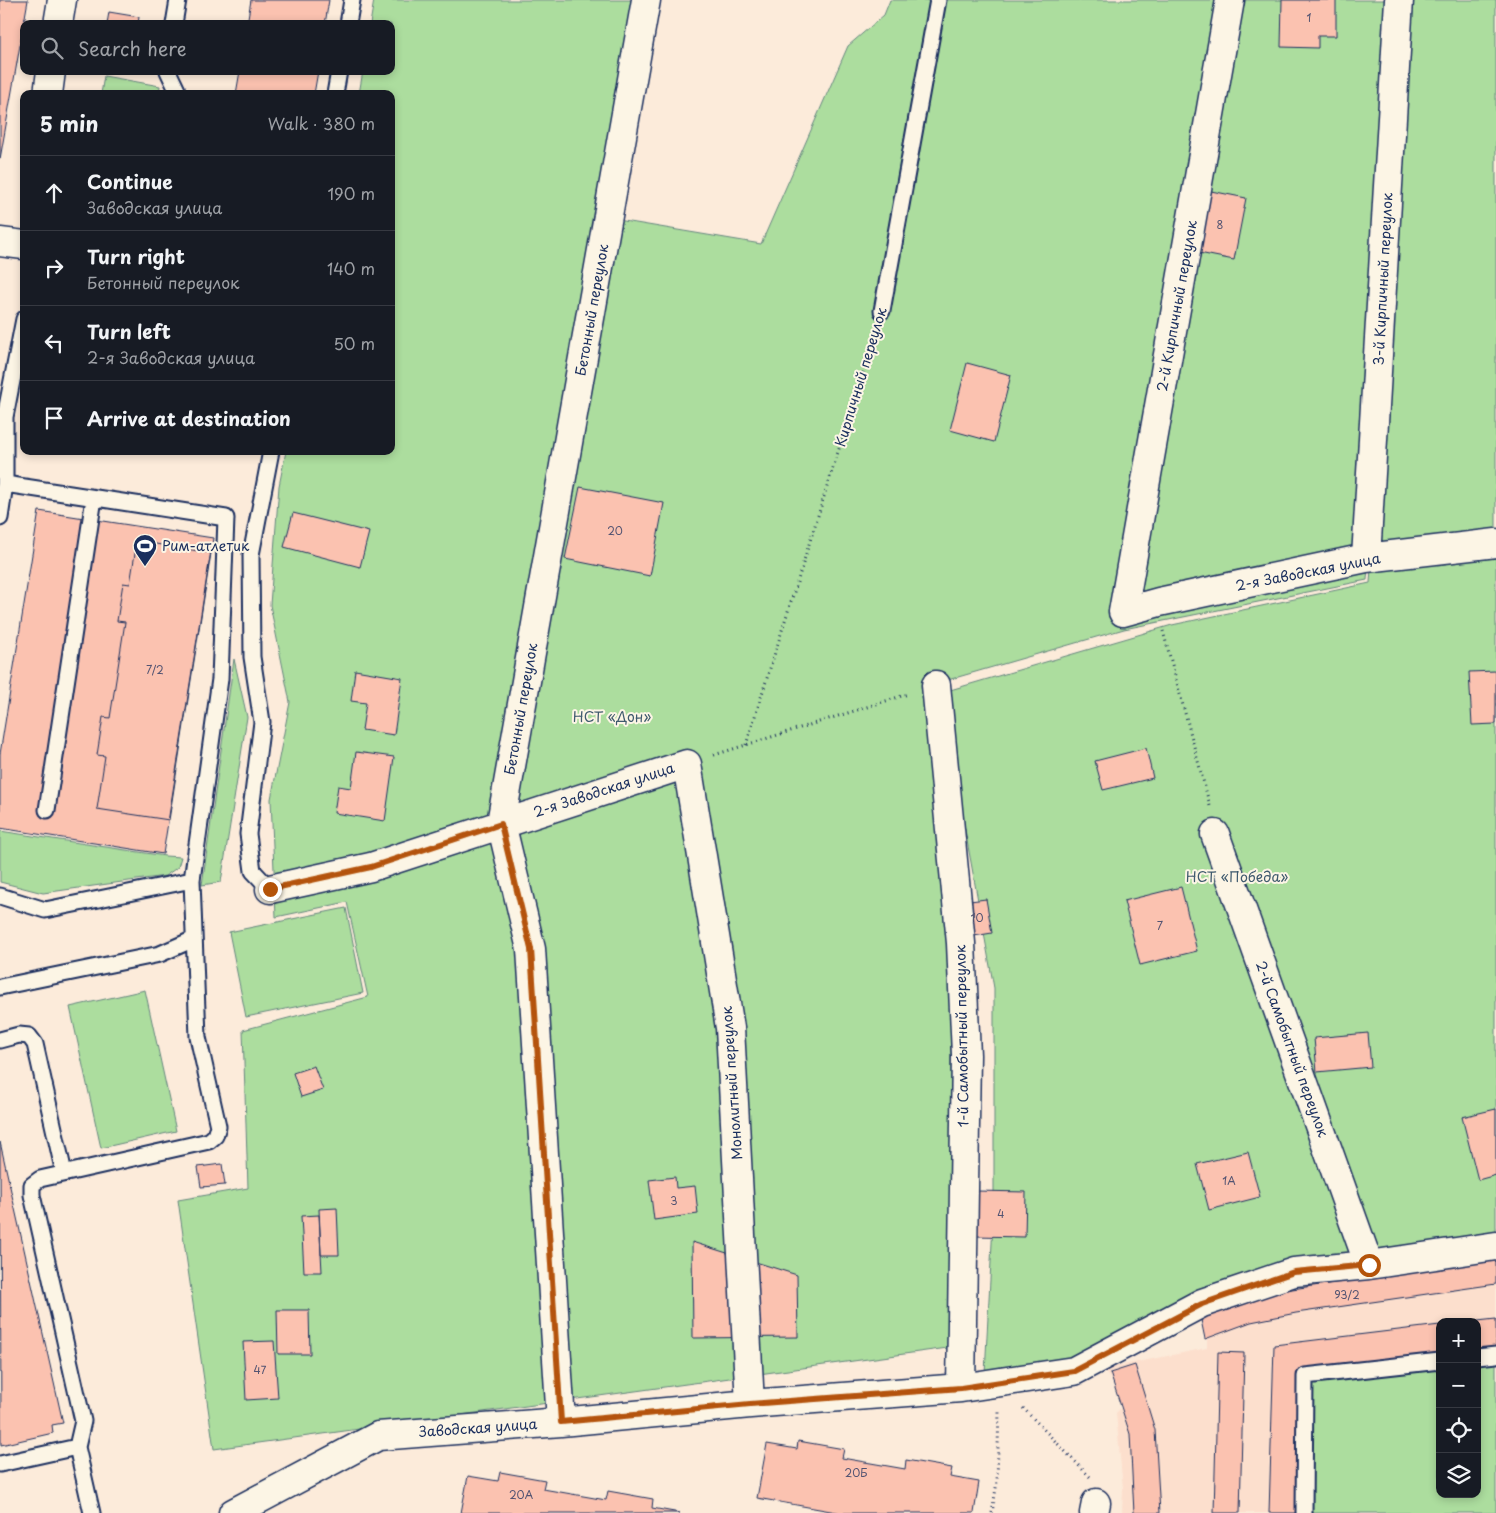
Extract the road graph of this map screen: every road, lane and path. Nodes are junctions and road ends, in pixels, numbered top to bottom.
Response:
1 (62, 0) edge
2 (178, 0) edge
3 (352, 0) edge
4 (646, 0) edge
5 (938, 0) edge
6 (1230, 0) edge
7 (1399, 0) edge
8 (59, 20) edge
9 (175, 20) edge
10 (349, 20) edge
11 (50, 75) edge
12 (170, 75) edge
13 (338, 75) edge
14 (49, 90) edge
15 (176, 90) edge
16 (337, 90) edge
17 (0, 242) edge
18 (20, 244) edge
19 (882, 311) joint
20 (20, 337) edge
21 (2, 417) edge
22 (270, 455) edge
23 (5, 484) junction
24 (94, 498) junction
25 (0, 518) edge
26 (1496, 543) edge
27 (1366, 558) junction
28 (1123, 612) joint
29 (1163, 633) dead end
30 (936, 685) joint
31 (746, 745) junction
32 (689, 776) junction
33 (1208, 795) dead end
34 (47, 810) dead end
35 (501, 824) junction
36 (1215, 834) dead end
37 (192, 880) junction
38 (270, 889) joint
39 (0, 896) edge
40 (194, 939) junction
41 (0, 987) edge
42 (0, 1040) edge
43 (64, 1173) junction
44 (1496, 1246) edge
45 (1369, 1265) junction
46 (1496, 1355) edge
47 (1481, 1357) edge
48 (1436, 1361) edge
49 (999, 1381) junction
50 (961, 1388) junction
51 (750, 1404) junction
52 (561, 1422) junction
53 (77, 1446) junction
54 (0, 1464) edge
55 (1095, 1508) edge
56 (92, 1513) edge
57 (234, 1513) edge
58 (992, 1513) edge
59 (1304, 1513) edge

1 - 8 street
2 - 9 lane
3 - 10 lane
4 - 35 street, Бетонный переулок
5 - 19 lane, Кирпичный переулок
6 - 28 street, 2-й Кирпичный переулок
7 - 27 street, 3-й Кирпичный переулок
11 - 14 street
12 - 15 lane
13 - 16 lane
17 - 18 street
19 - 31 path, Кирпичный переулок
20 - 21 lane
21 - 23 lane
22 - 38 lane
23 - 24 lane
23 - 25 lane
24 - 34 lane
24 - 37 lane
26 - 27 street, 2-я Заводская улица
27 - 28 street, 2-я Заводская улица
29 - 33 path
30 - 31 path, 2-я Заводская улица
30 - 50 street, 1-й Самобытный переулок
31 - 32 path, 2-я Заводская улица
32 - 35 street, 2-я Заводская улица
32 - 51 street, Монолитный переулок
35 - 38 street, 2-я Заводская улица
35 - 52 street, Бетонный переулок
36 - 45 street, 2-й Самобытный переулок
37 - 39 lane
37 - 40 lane
40 - 41 lane
40 - 43 lane
42 - 43 lane
43 - 53 lane
44 - 45 street, Заводская улица
45 - 49 street, Заводская улица
46 - 47 lane
48 - 59 lane
49 - 50 street, Заводская улица
49 - 55 path
49 - 58 path
50 - 51 street, Заводская улица
51 - 52 street, Заводская улица
52 - 57 street, Заводская улица
53 - 54 lane
53 - 56 lane

